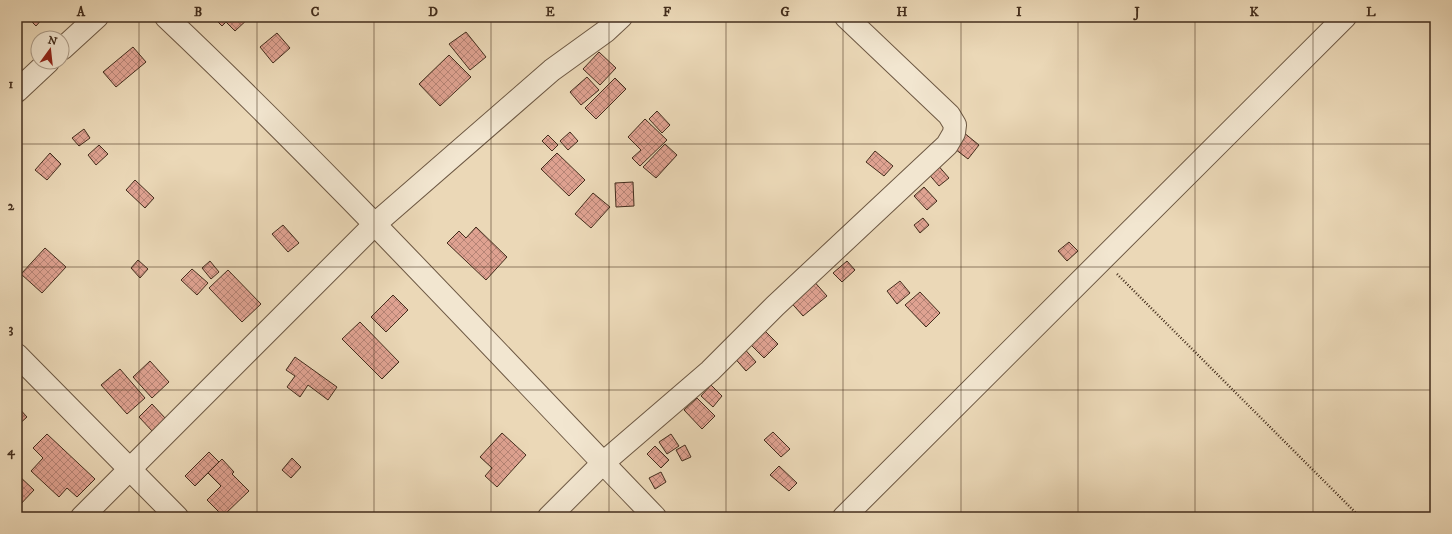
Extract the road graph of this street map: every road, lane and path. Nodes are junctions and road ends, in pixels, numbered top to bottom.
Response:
1 (97, 17) edge
2 (166, 17) edge
3 (621, 17) edge
4 (846, 17) edge
5 (1345, 17) edge
6 (70, 42) edge
7 (39, 70) edge
8 (17, 91) edge
9 (375, 224) junction
10 (1102, 260) junction
11 (17, 355) edge
12 (603, 463) junction
13 (131, 469) junction
14 (82, 517) edge
15 (177, 517) edge
16 (549, 517) edge
17 (655, 517) edge
18 (844, 517) edge
19 (1360, 517) edge

1 - 6 street
2 - 9 street
3 - 9 street
4 - 12 street
5 - 10 street
7 - 8 street
9 - 12 street
9 - 13 street
10 - 18 street
10 - 19 path
11 - 13 street
12 - 16 street
12 - 17 street
13 - 14 street
13 - 15 street

